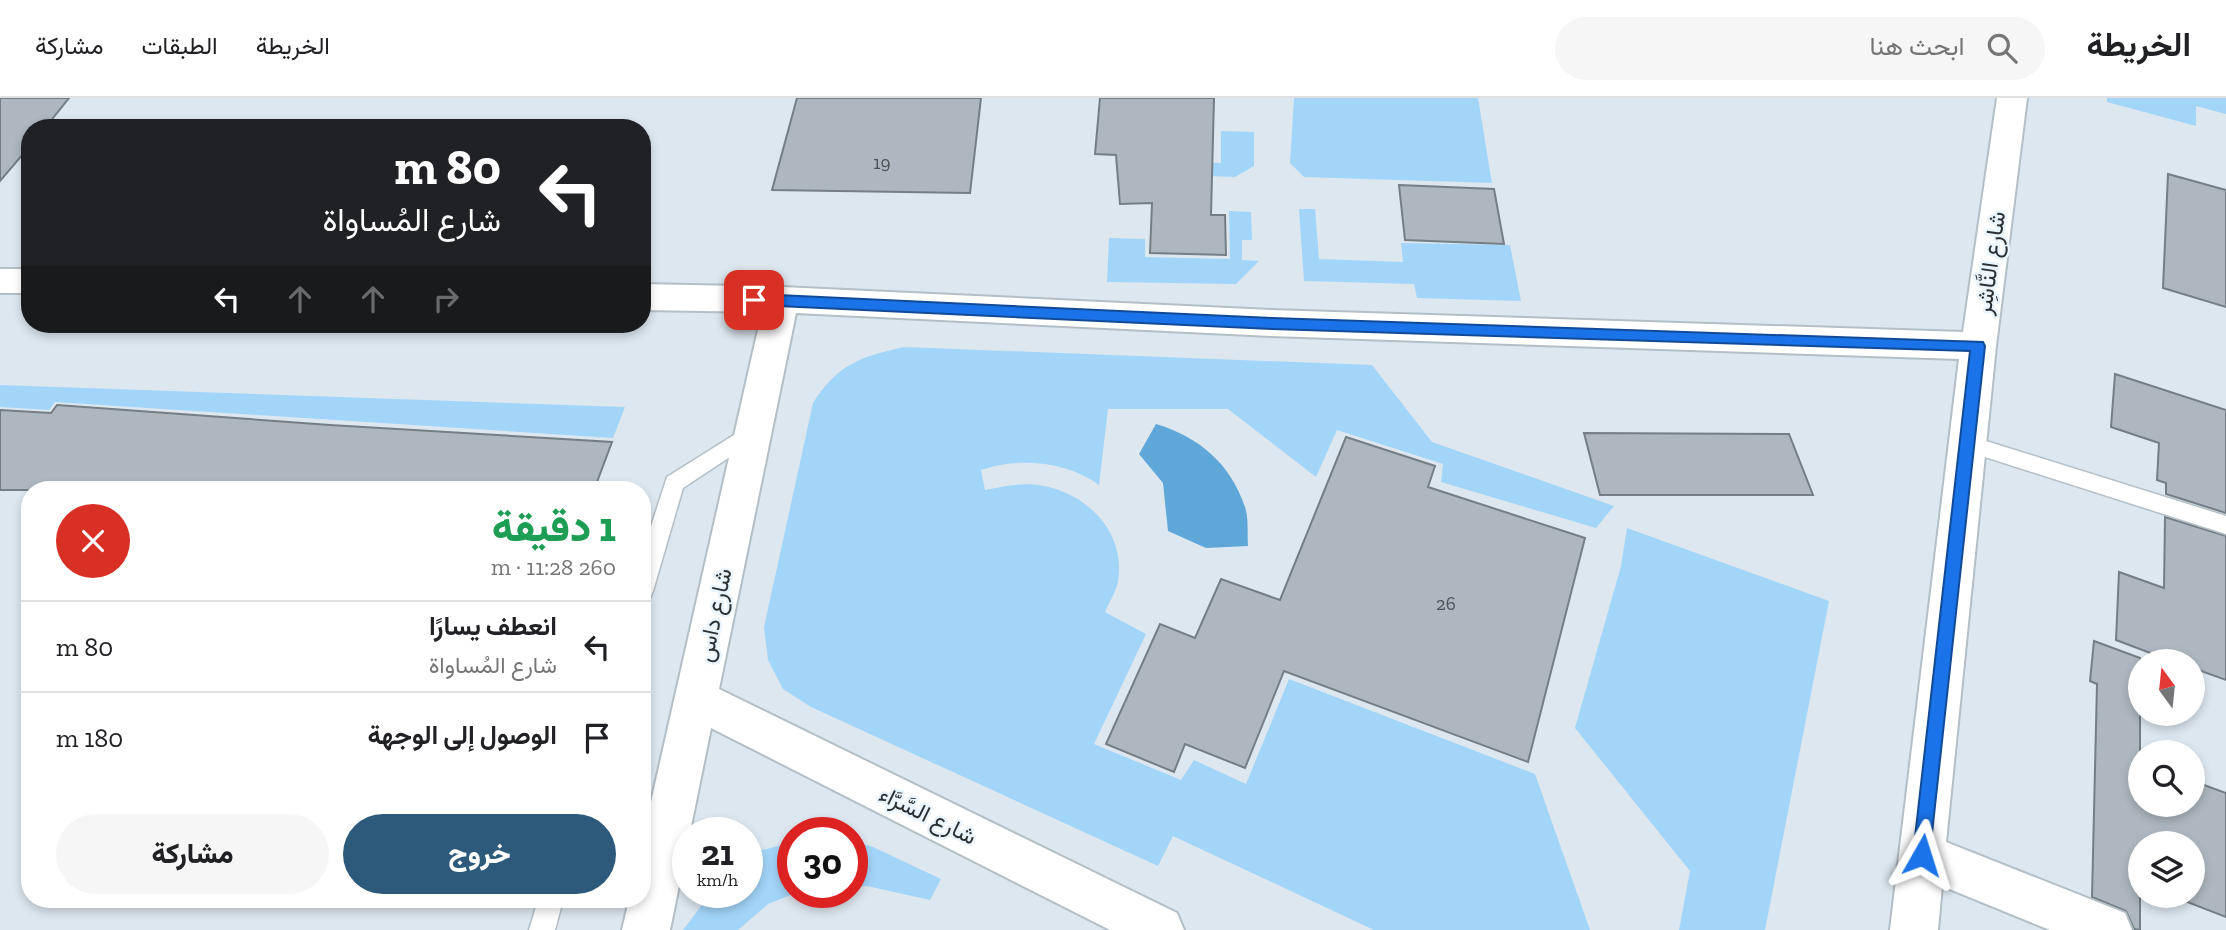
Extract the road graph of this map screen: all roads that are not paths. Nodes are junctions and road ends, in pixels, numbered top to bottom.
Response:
1 (2012, 98) edge
2 (0, 281) edge
3 (21, 281) edge
4 (651, 297) edge
5 (782, 300) junction
6 (1978, 346) junction
7 (753, 431) junction
8 (1967, 443) junction
9 (2226, 525) edge
10 (651, 561) edge
11 (696, 699) junction
12 (1922, 855) junction
13 (651, 907) edge
14 (549, 908) edge
15 (651, 908) edge
16 (542, 930) edge
17 (646, 930) edge
18 (1160, 930) edge
19 (1914, 930) edge
20 (2108, 930) edge

1 - 6 street, شارع النَّاشِر
2 - 3 street
4 - 5 street
5 - 6 street
5 - 7 street, شارع داس
6 - 8 street, شارع النَّاشِر
7 - 10 lane
7 - 11 street, شارع داس
8 - 9 lane
8 - 12 street, شارع النَّاشِر
11 - 13 street, شارع داس
11 - 18 street, شارع السَّرَّاء
12 - 19 street, شارع النَّاشِر
12 - 20 street
14 - 16 lane
15 - 17 street, شارع داس

